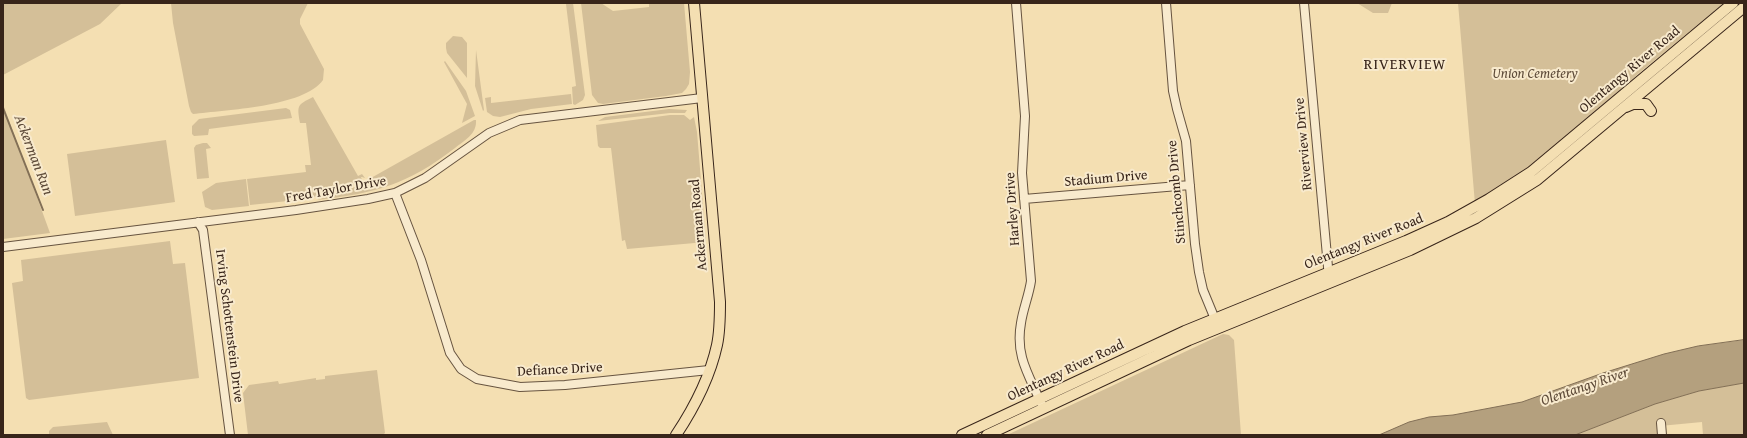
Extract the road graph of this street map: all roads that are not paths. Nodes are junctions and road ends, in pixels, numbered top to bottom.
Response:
1 (694, 3) edge
2 (1016, 3) edge
3 (1166, 3) edge
4 (1304, 3) edge
5 (1733, 3) edge
6 (1744, 7) edge
7 (702, 98) junction
8 (1621, 109) junction
9 (1651, 111) dead end
10 (1190, 185) junction
11 (395, 193) junction
12 (1024, 199) junction
13 (198, 222) junction
14 (3, 247) edge
15 (1328, 272) junction
16 (1329, 283) junction
17 (1216, 324) junction
18 (709, 370) junction
19 (1039, 398) junction
20 (1043, 408) junction
21 (1661, 423) dead end
22 (230, 435) edge
23 (676, 435) edge
24 (962, 435) edge
25 (987, 435) edge
26 (1662, 435) edge

1 - 7 main road, Ackerman Road
2 - 12 street, Harley Drive
3 - 10 street, Stinchcomb Drive
4 - 15 street, Riverview Drive
5 - 15 main road, Olentangy River Road
6 - 8 main road, Olentangy River Road
7 - 11 street, Fred Taylor Drive
7 - 18 main road, Ackerman Road
8 - 9 main road
8 - 16 main road, Olentangy River Road
10 - 12 street, Stadium Drive
10 - 17 street, Stinchcomb Drive
11 - 13 street, Fred Taylor Drive
11 - 18 street, Defiance Drive
12 - 19 street, Harley Drive
13 - 14 street, Fred Taylor Drive
13 - 22 street, Irving Schottenstein Drive
15 - 16 street, Riverview Drive
15 - 17 main road, Olentangy River Road
16 - 17 main road, Olentangy River Road
17 - 19 main road, Olentangy River Road
17 - 20 main road, Olentangy River Road
18 - 23 main road, Ackerman Road
19 - 20 street, Harley Drive
19 - 24 main road, Olentangy River Road
20 - 25 main road, Olentangy River Road
21 - 26 street

